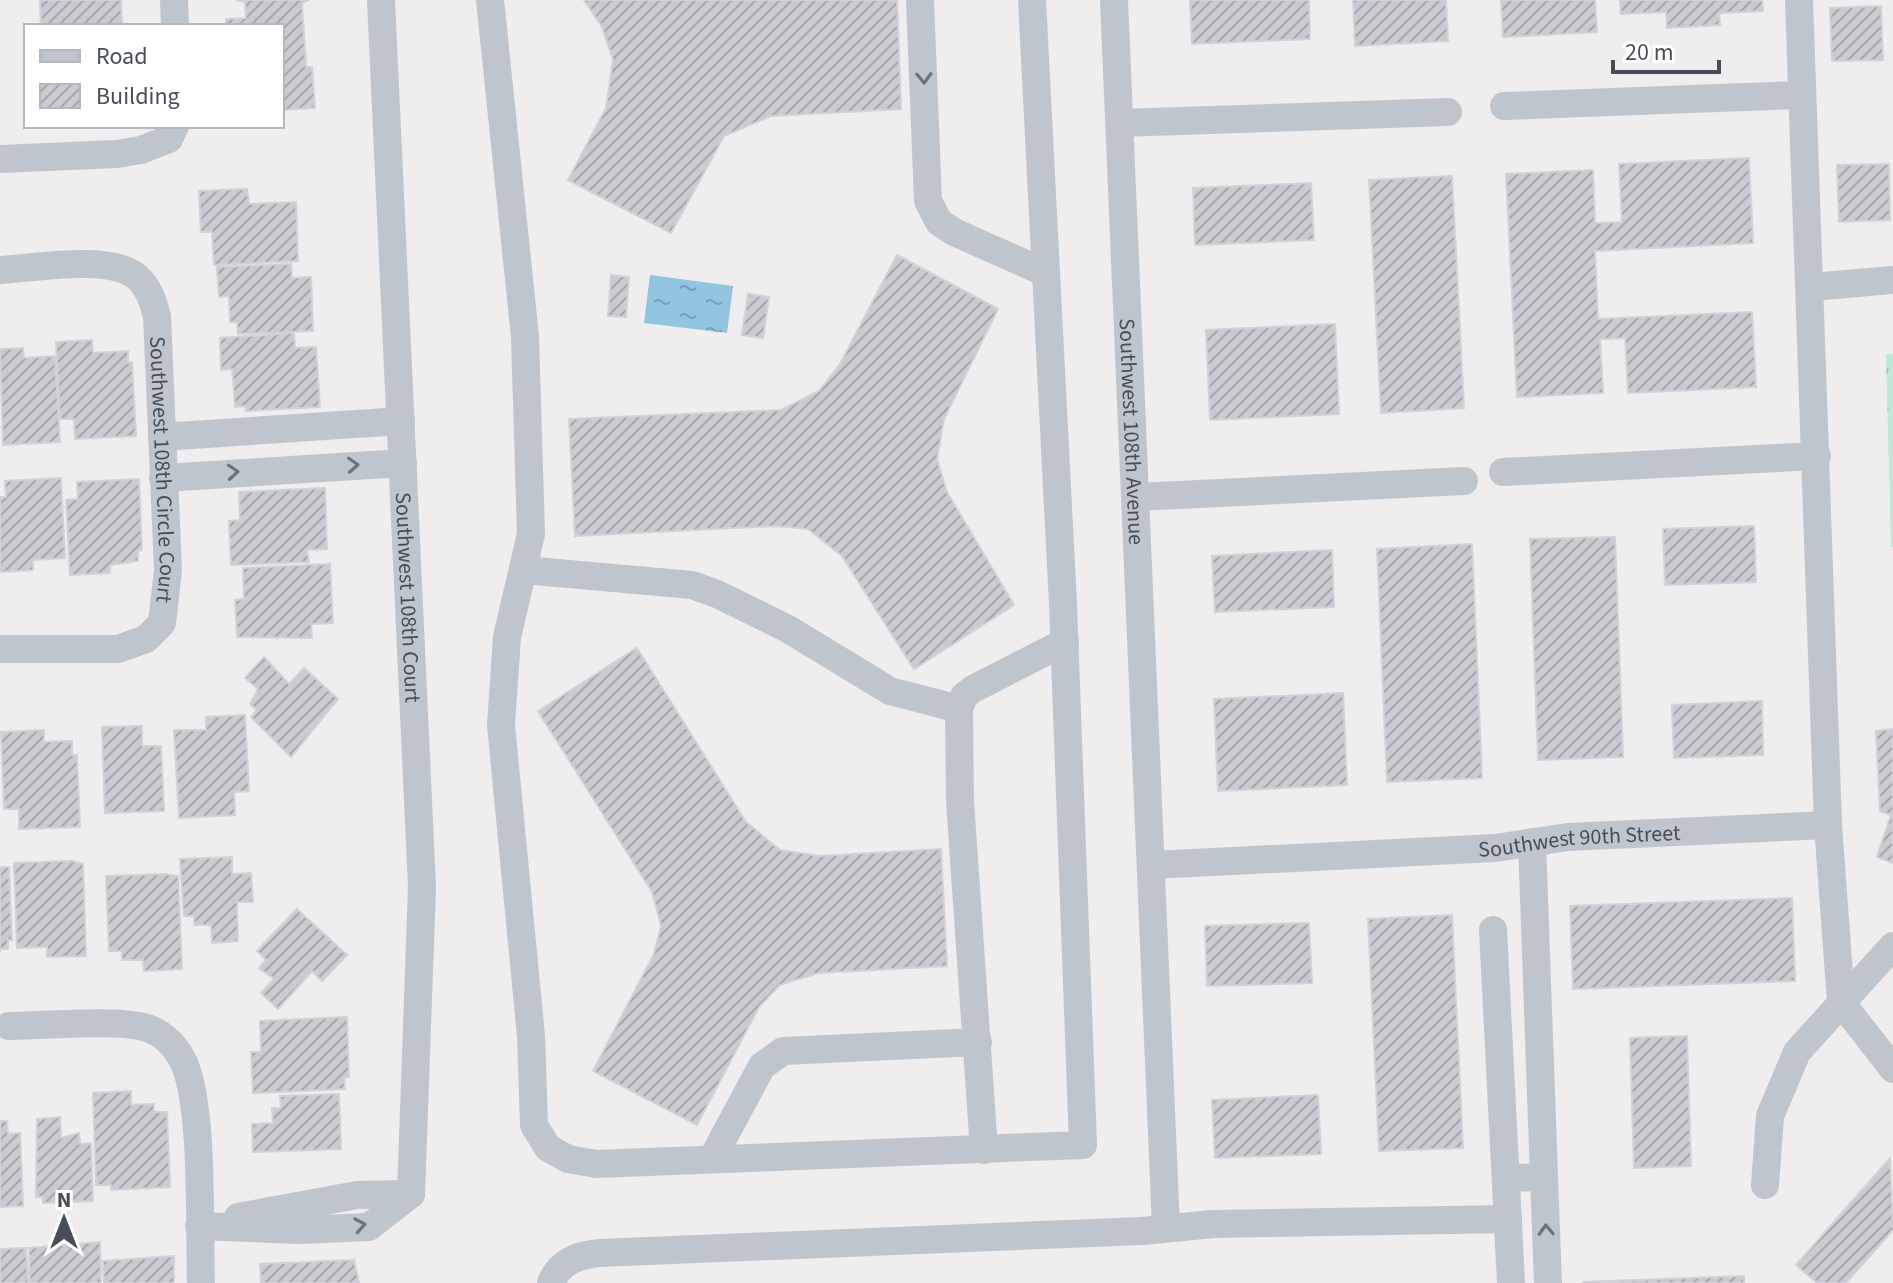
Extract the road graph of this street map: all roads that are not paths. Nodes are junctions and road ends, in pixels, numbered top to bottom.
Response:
1 (174, 0) edge
2 (381, 0) edge
3 (490, 0) edge
4 (920, 0) edge
5 (1032, 0) edge
6 (1114, 0) edge
7 (1799, 0) edge
8 (175, 24) edge
9 (1801, 95) junction
10 (1504, 106) dead end
11 (1448, 112) dead end
12 (1120, 123) junction
13 (172, 132) edge
14 (0, 159) edge
15 (0, 270) edge
16 (1046, 273) junction
17 (1893, 280) edge
18 (1811, 287) junction
19 (401, 421) junction
20 (309, 427) junction
21 (162, 437) junction
22 (1817, 456) junction
23 (403, 463) junction
24 (310, 466) junction
25 (1503, 472) dead end
26 (163, 478) junction
27 (1464, 481) dead end
28 (1137, 497) junction
29 (524, 570) junction
30 (1065, 642) junction
31 (0, 649) edge
32 (959, 709) junction
33 (1828, 825) junction
34 (1532, 842) junction
35 (1152, 865) junction
36 (1493, 930) dead end
37 (1893, 946) edge
38 (1841, 1002) junction
39 (9, 1026) dead end
40 (978, 1042) junction
41 (1893, 1069) edge
42 (984, 1150) junction
43 (712, 1159) junction
44 (1544, 1177) junction
45 (1506, 1178) junction
46 (1765, 1185) dead end
47 (1508, 1219) junction
48 (199, 1226) junction
49 (1166, 1228) junction
50 (201, 1283) edge
51 (551, 1283) edge
52 (1511, 1283) edge
53 (1548, 1283) edge

1 - 8 street
2 - 19 street, Southwest 108th Court
3 - 29 street
4 -> 16 street
5 - 16 street
6 - 12 street, Southwest 108th Avenue
7 - 9 street
9 - 10 street
9 - 18 street
11 - 12 street
12 - 28 street, Southwest 108th Avenue
13 - 14 street
15 - 21 street, Southwest 108th Circle Court
16 - 30 street
17 - 18 street
18 - 22 street
19 - 20 street
19 - 23 street, Southwest 108th Court
20 - 21 street
20 - 24 street
21 - 26 street, Southwest 108th Circle Court
22 - 25 street
22 - 33 street
24 -> 23 street
23 - 48 street, Southwest 108th Court
26 -> 24 street
26 - 31 street, Southwest 108th Circle Court
27 - 28 street
28 - 35 street, Southwest 108th Avenue
29 - 32 street
29 - 43 street
30 - 32 street
30 - 42 street
32 - 40 street
33 - 34 street, Southwest 90th Street
33 - 38 street
34 - 35 street, Southwest 90th Street
34 - 44 street
35 - 49 street, Southwest 108th Avenue
36 - 45 street
37 - 38 street
38 - 41 street
38 - 46 street
39 - 48 street
40 - 42 street
40 - 43 street
42 - 43 street
44 - 45 street
53 -> 44 street
45 - 47 street
47 - 49 street
47 - 52 street
48 - 50 street
49 - 51 street

